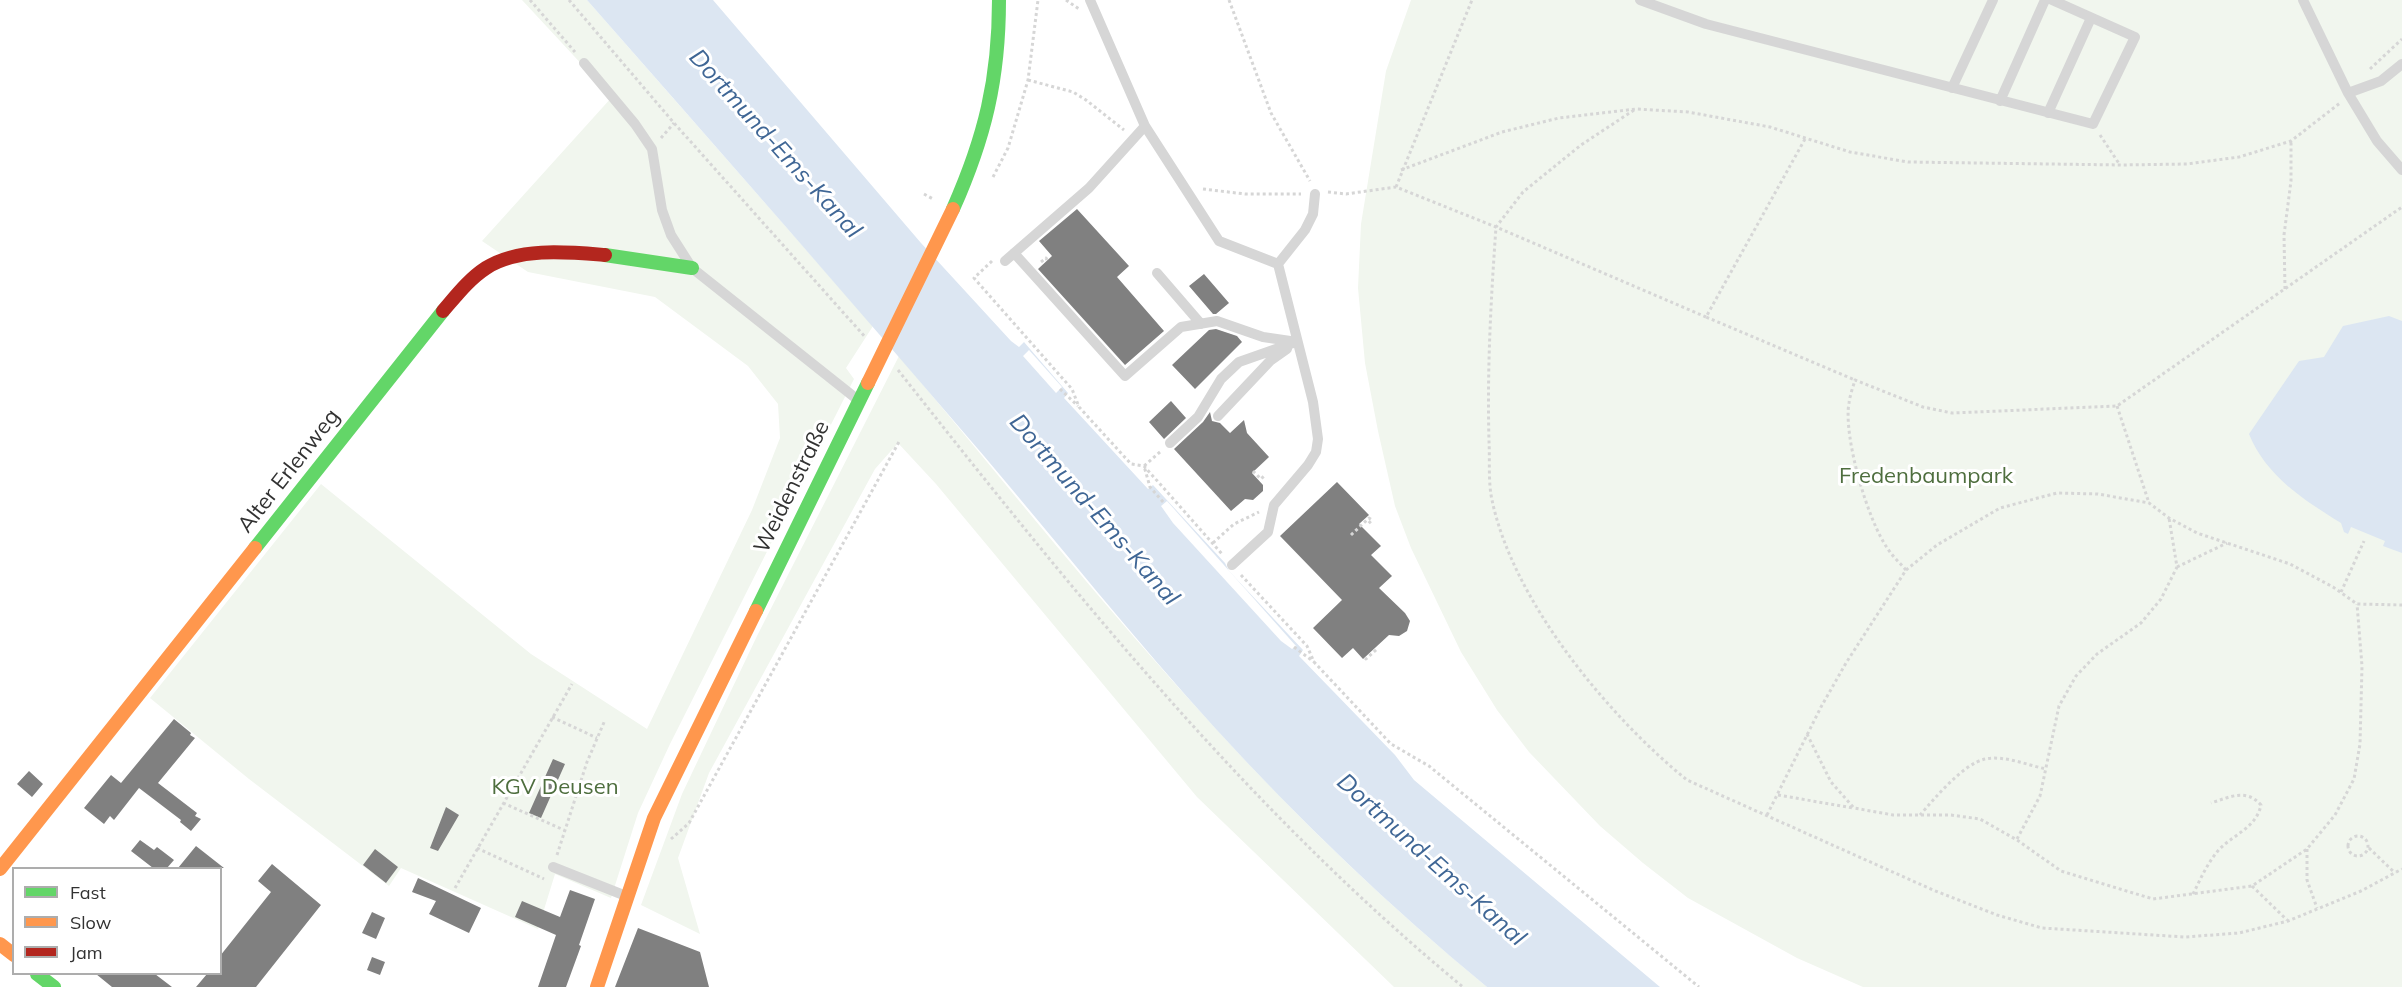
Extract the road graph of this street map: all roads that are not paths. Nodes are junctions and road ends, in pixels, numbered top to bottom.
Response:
1 (999, 0) edge
2 (1089, 0) edge
3 (1640, 0) edge
4 (1993, 0) edge
5 (2045, 0) edge
6 (2052, 0) edge
7 (2303, 0) edge
8 (2091, 18) junction
9 (584, 63) road end
10 (2402, 64) edge
11 (1952, 88) junction
12 (2348, 93) junction
13 (2000, 101) junction
14 (2048, 113) junction
15 (1145, 126) junction
16 (2402, 170) edge
17 (1315, 194) road end
18 (1014, 253) junction
19 (1005, 261) dead end
20 (1278, 264) junction
21 (692, 268) junction
22 (1157, 273) dead end
23 (1201, 324) junction
24 (1297, 342) junction
25 (859, 400) junction
26 (1218, 416) dead end
27 (1170, 443) road end
28 (1232, 565) road end
29 (553, 867) road end
30 (0, 869) edge
31 (627, 896) junction
32 (0, 944) edge
33 (12, 953) edge
34 (38, 975) edge
35 (54, 987) edge
36 (597, 987) edge

1 - 25 street, Weidenstraße, bridge
2 - 15 lane
3 - 11 lane
4 - 11 lane
5 - 13 lane
6 - 8 lane
7 - 12 lane
8 - 14 lane
8 - 14 lane
9 - 21 lane
10 - 12 lane
11 - 13 lane
12 - 16 lane
13 - 14 lane
15 - 18 lane
15 - 20 lane
17 - 20 lane
18 - 19 lane
18 - 23 lane
20 - 24 lane
21 - 25 lane
21 - 30 street, Alter Erlenweg
22 - 23 lane
23 - 24 lane
24 - 26 lane
24 - 27 lane
24 - 28 lane
25 - 31 street, Weidenstraße
29 - 31 lane
31 - 36 street, Weidenstraße
32 - 33 street
34 - 35 street

